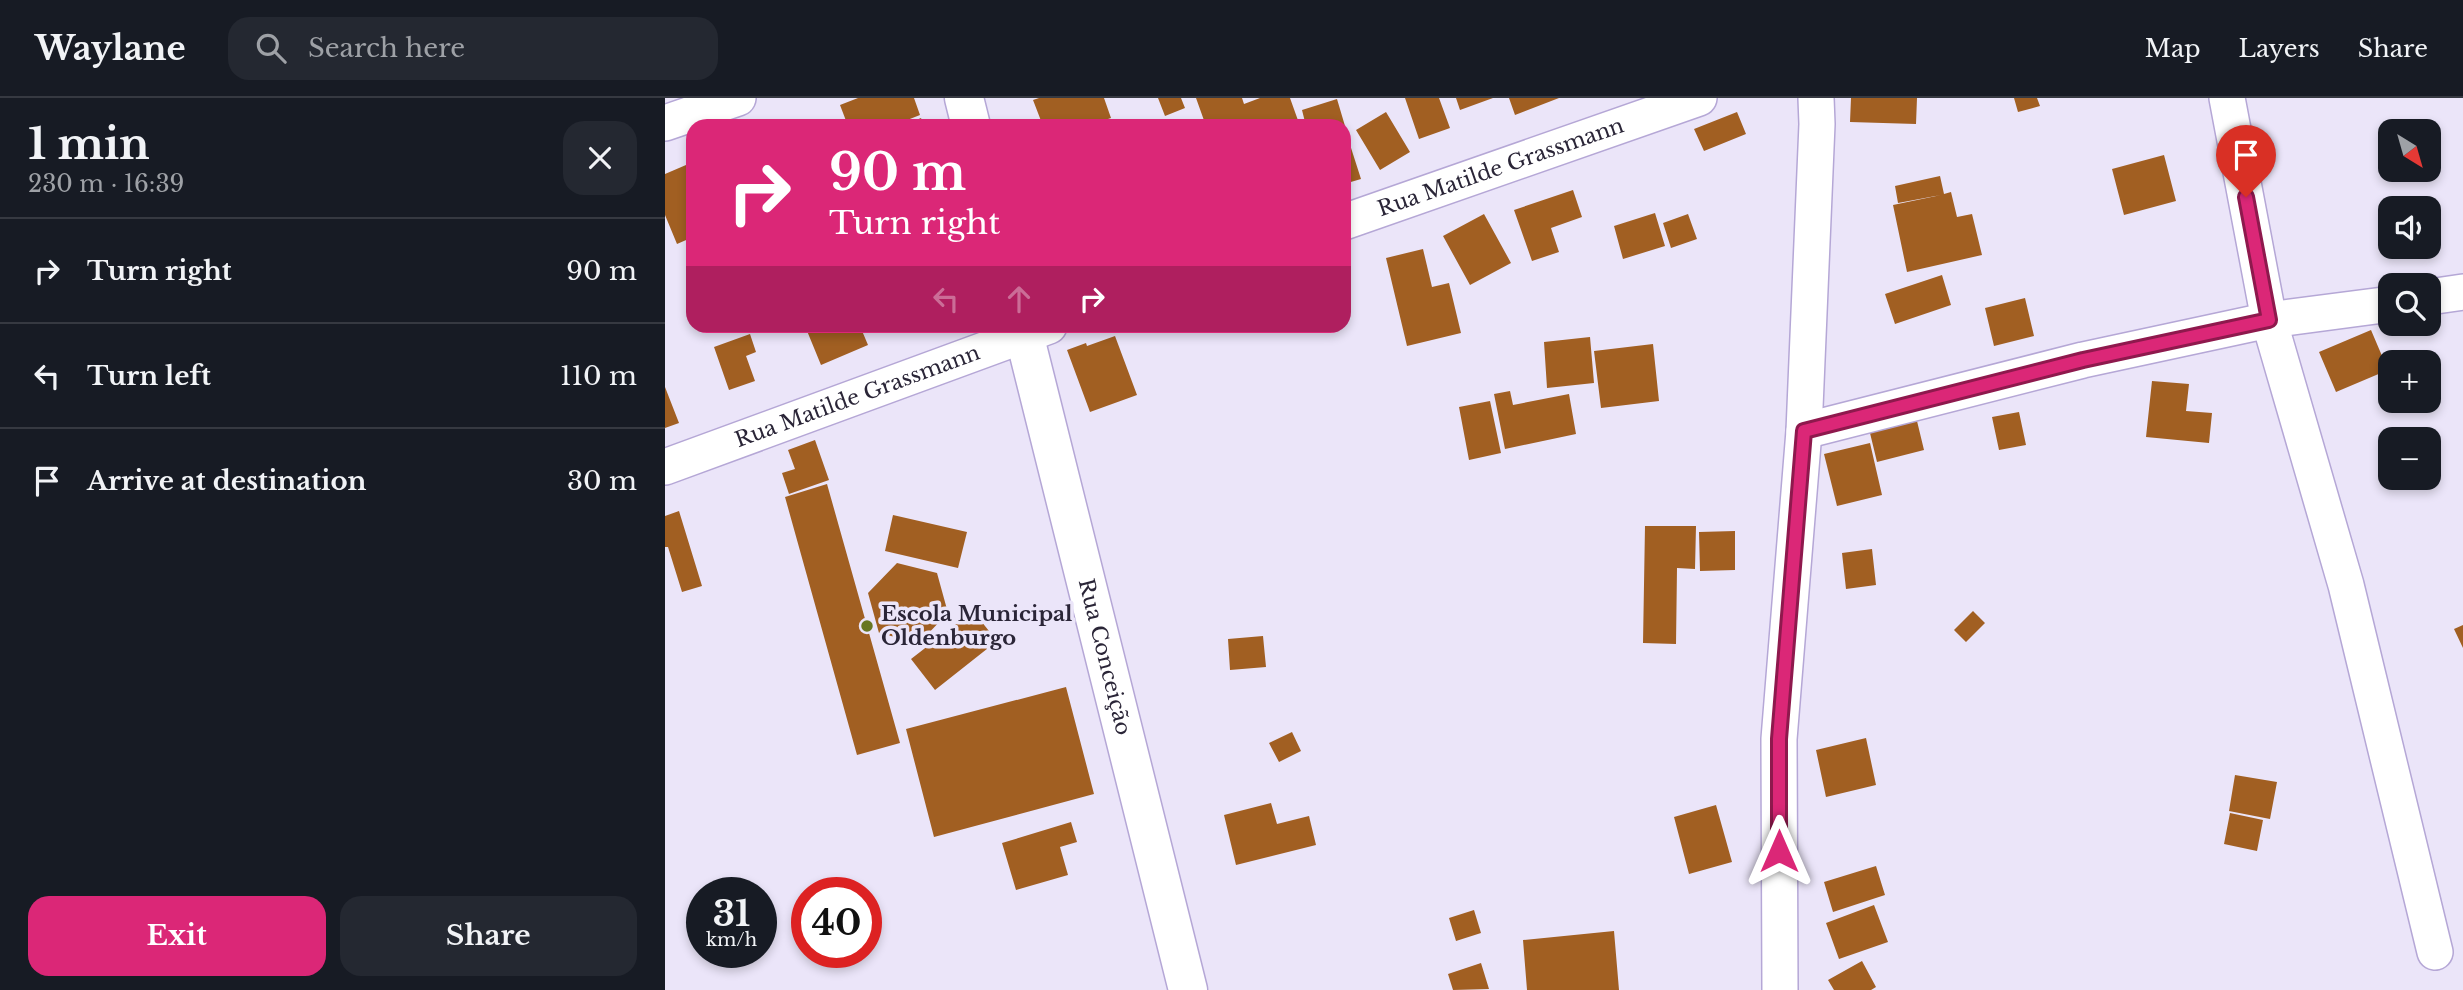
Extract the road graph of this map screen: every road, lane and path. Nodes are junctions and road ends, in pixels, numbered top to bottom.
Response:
1 (738, 98) edge
2 (964, 98) edge
3 (1699, 98) edge
4 (1816, 98) edge
5 (2227, 98) edge
6 (969, 119) edge
7 (665, 123) edge
8 (1351, 220) edge
9 (2463, 292) edge
10 (2441, 295) edge
11 (2378, 306) edge
12 (2269, 320) junction
13 (1019, 333) edge
14 (1033, 333) edge
15 (1804, 431) junction
16 (665, 467) edge
17 (2435, 952) dead end
18 (1188, 990) edge
19 (1780, 990) edge

1 - 7 street
2 - 6 main road
3 - 8 street, Rua Matilde Grassmann
4 - 15 street
5 - 12 street
9 - 10 street
11 - 12 street
12 - 15 street
12 - 17 street
13 - 16 street, Rua Matilde Grassmann
14 - 18 main road, Rua Conceição
15 - 19 street

